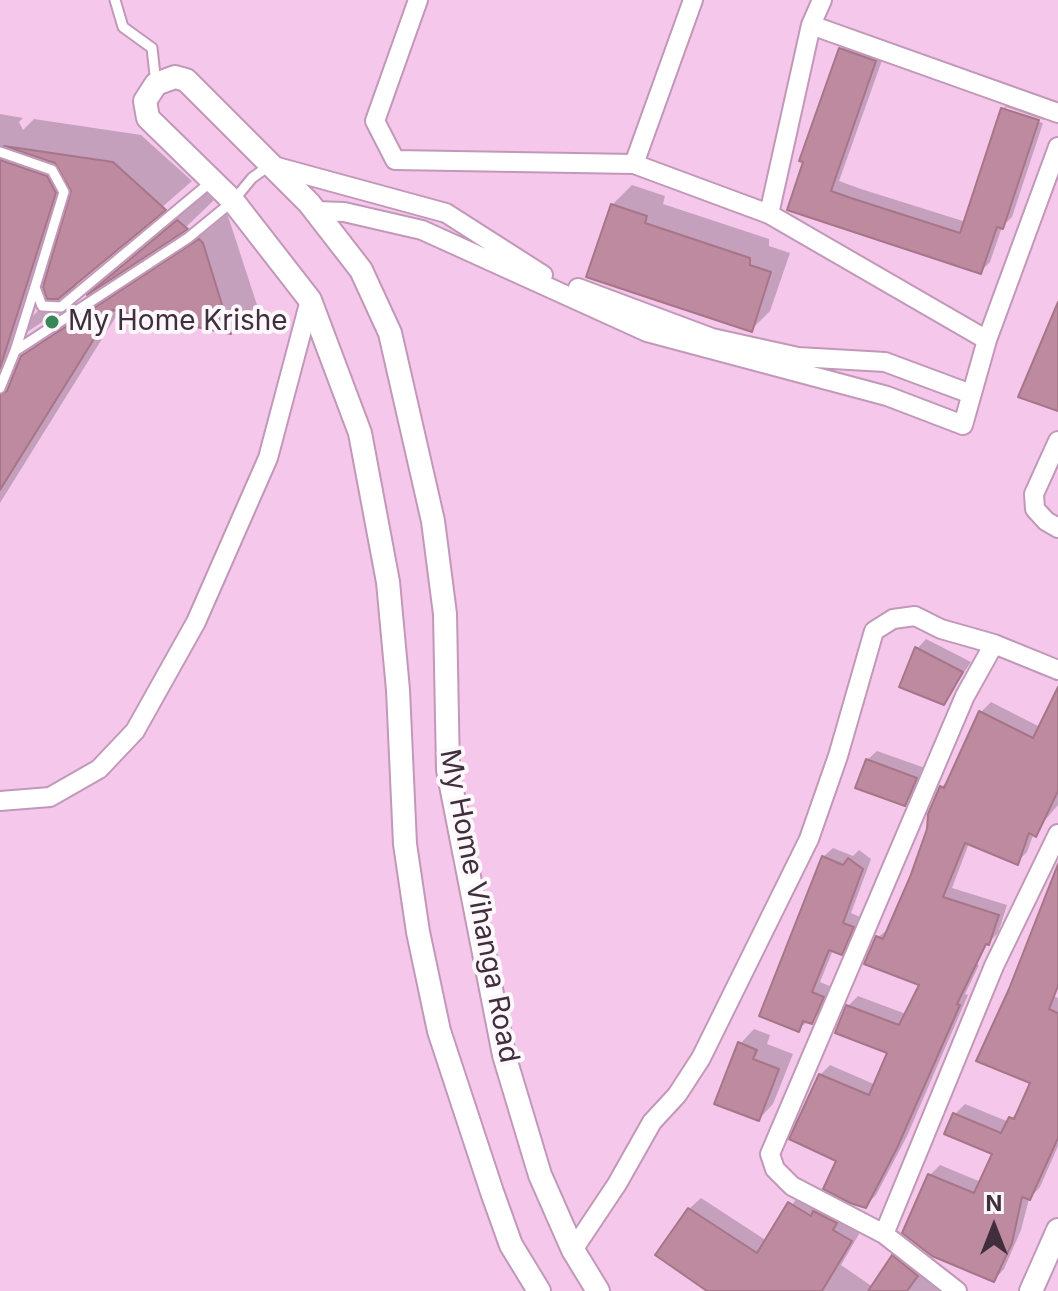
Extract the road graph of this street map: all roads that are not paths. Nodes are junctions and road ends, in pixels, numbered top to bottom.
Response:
1 (115, 0) edge
2 (418, 0) edge
3 (693, 0) edge
4 (822, 0) edge
5 (811, 25) junction
6 (156, 84) junction
7 (1058, 113) edge
8 (1058, 147) edge
9 (0, 152) edge
10 (634, 164) junction
11 (270, 165) junction
12 (212, 181) junction
13 (233, 201) junction
14 (315, 211) junction
15 (769, 214) junction
16 (35, 287) junction
17 (310, 300) junction
18 (987, 340) junction
19 (15, 351) junction
20 (0, 388) edge
21 (971, 394) junction
22 (1058, 441) edge
23 (1058, 528) edge
24 (994, 644) junction
25 (1058, 670) edge
26 (0, 801) edge
27 (1058, 834) edge
28 (1058, 1230) edge
29 (884, 1234) junction
30 (573, 1250) junction
31 (539, 1291) edge
32 (598, 1291) edge
33 (957, 1291) edge
34 (1031, 1291) edge

1 - 6 lane
2 - 10 street
3 - 10 street
4 - 5 street
5 - 7 street
5 - 15 street
6 - 11 street, My Home Vihanga Road
6 - 12 street
8 - 18 street
9 - 16 lane
10 - 15 street
11 - 13 lane
11 - 14 street, My Home Vihanga Road
11 - 21 street
12 - 13 street
12 - 16 lane
13 - 17 street
13 - 19 lane
14 - 21 street
14 - 30 street, My Home Vihanga Road
15 - 18 street
16 - 19 lane
17 - 26 street
17 - 31 street
18 - 21 street
19 - 20 lane
22 - 23 street
24 - 25 street
24 - 29 street
24 - 30 street
27 - 29 street
28 - 34 street
29 - 33 street
30 - 32 street, My Home Vihanga Road

